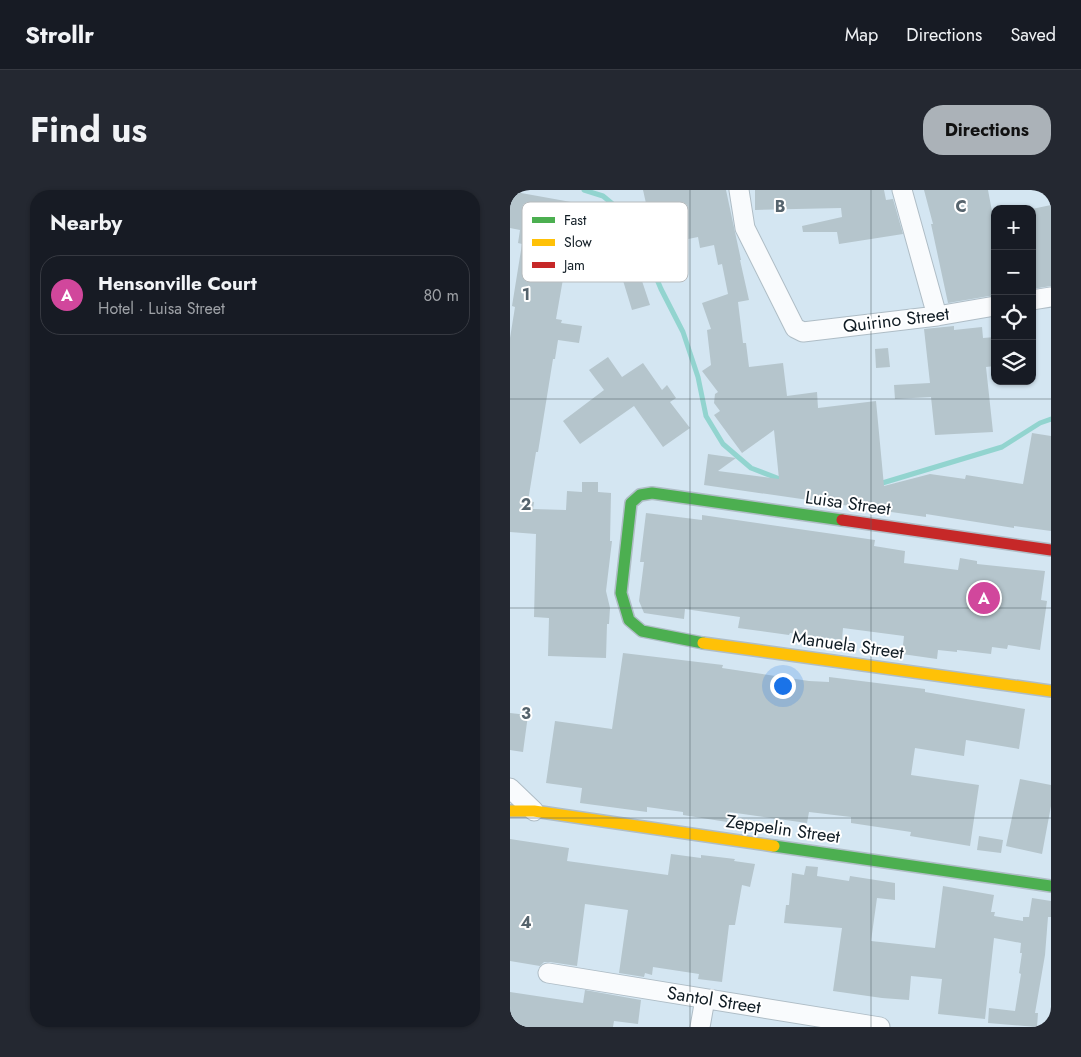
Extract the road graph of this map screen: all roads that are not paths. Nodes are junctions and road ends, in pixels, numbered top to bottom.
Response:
1 (739, 190) edge
2 (902, 190) edge
3 (1051, 297) edge
4 (1036, 299) edge
5 (991, 307) edge
6 (937, 316) junction
7 (1051, 550) edge
8 (642, 631) joint
9 (1051, 691) edge
10 (510, 788) edge
11 (510, 811) edge
12 (534, 811) junction
13 (1051, 886) edge
14 (548, 973) dead end
15 (705, 999) junction
16 (700, 1027) edge
17 (880, 1027) edge

1 - 6 street, Quirino Street
2 - 6 street
3 - 4 street
5 - 6 street, Quirino Street
7 - 8 street, Luisa Street
8 - 9 street, Manuela Street
10 - 12 street
11 - 12 street, Zeppelin Street
12 - 13 street, Zeppelin Street
14 - 15 street, Santol Street
15 - 16 street
15 - 17 street, Santol Street

